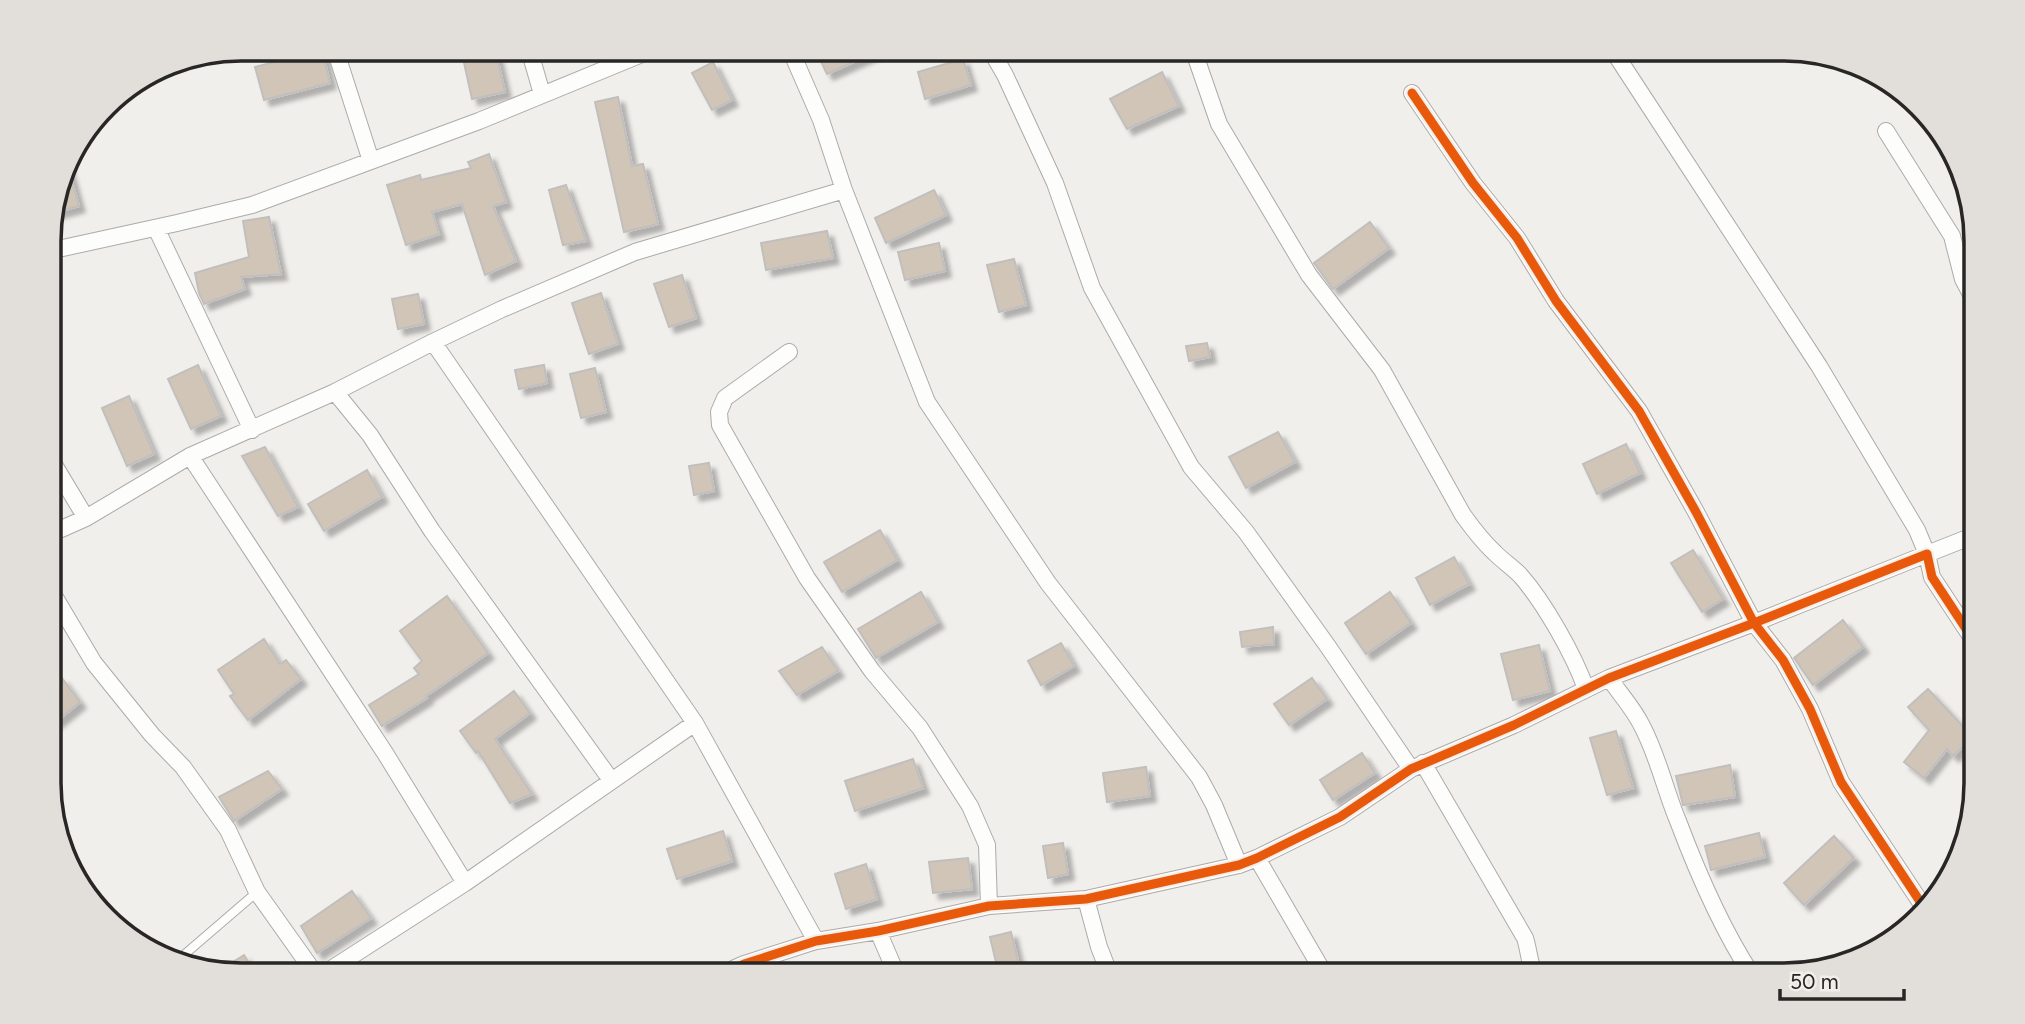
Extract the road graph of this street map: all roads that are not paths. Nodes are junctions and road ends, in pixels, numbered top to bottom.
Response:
1 (339, 61) edge
2 (532, 61) edge
3 (624, 61) edge
4 (795, 61) edge
5 (997, 61) edge
6 (1197, 61) edge
7 (1620, 61) edge
8 (1412, 93) dead end
9 (542, 94) junction
10 (1886, 131) dead end
11 (372, 161) junction
12 (844, 190) junction
13 (156, 228) junction
14 (62, 248) edge
15 (1964, 281) edge
16 (433, 342) junction
17 (789, 352) dead end
18 (335, 392) junction
19 (252, 430) junction
20 (190, 456) junction
21 (62, 477) edge
22 (86, 518) junction
23 (61, 529) edge
24 (1964, 539) edge
25 (1927, 554) junction
26 (61, 608) edge
27 (1754, 623) junction
28 (1964, 626) edge
29 (1609, 678) junction
30 (1586, 689) junction
31 (695, 723) junction
32 (1417, 766) junction
33 (611, 780) junction
34 (1257, 858) junction
35 (1239, 865) junction
36 (465, 883) junction
37 (257, 892) junction
38 (1086, 899) junction
39 (1919, 901) edge
40 (989, 906) junction
41 (878, 931) junction
42 (817, 942) junction
43 (185, 954) edge
44 (1105, 962) edge
45 (1318, 962) edge
46 (1530, 962) edge
47 (1744, 962) edge
48 (307, 963) edge
49 (341, 963) edge
50 (748, 963) edge
51 (892, 963) edge

1 - 11 street
2 - 9 street
3 - 9 street
4 - 12 street
5 - 32 street
6 - 30 street
7 - 25 street
8 - 27 street
9 - 11 street
10 - 15 street
11 - 13 street
12 - 16 street
12 - 35 street
13 - 14 street
13 - 19 street
16 - 18 street
16 - 31 street
17 - 40 street
18 - 19 street
18 - 33 street
19 - 20 street
20 - 22 street
20 - 36 street
21 - 22 street
22 - 23 street
24 - 25 street
25 - 27 street
25 - 28 street
26 - 37 street
27 - 29 street
27 - 39 street
29 - 30 street
29 - 47 street
30 - 32 street
31 - 33 street
31 - 42 street
32 - 34 street
32 - 46 street
33 - 36 street
34 - 35 street
34 - 45 street
35 - 38 street
36 - 49 street
37 - 43 lane
37 - 48 street
38 - 40 street
38 - 44 street
40 - 41 street
41 - 42 street
41 - 51 street
42 - 50 street

